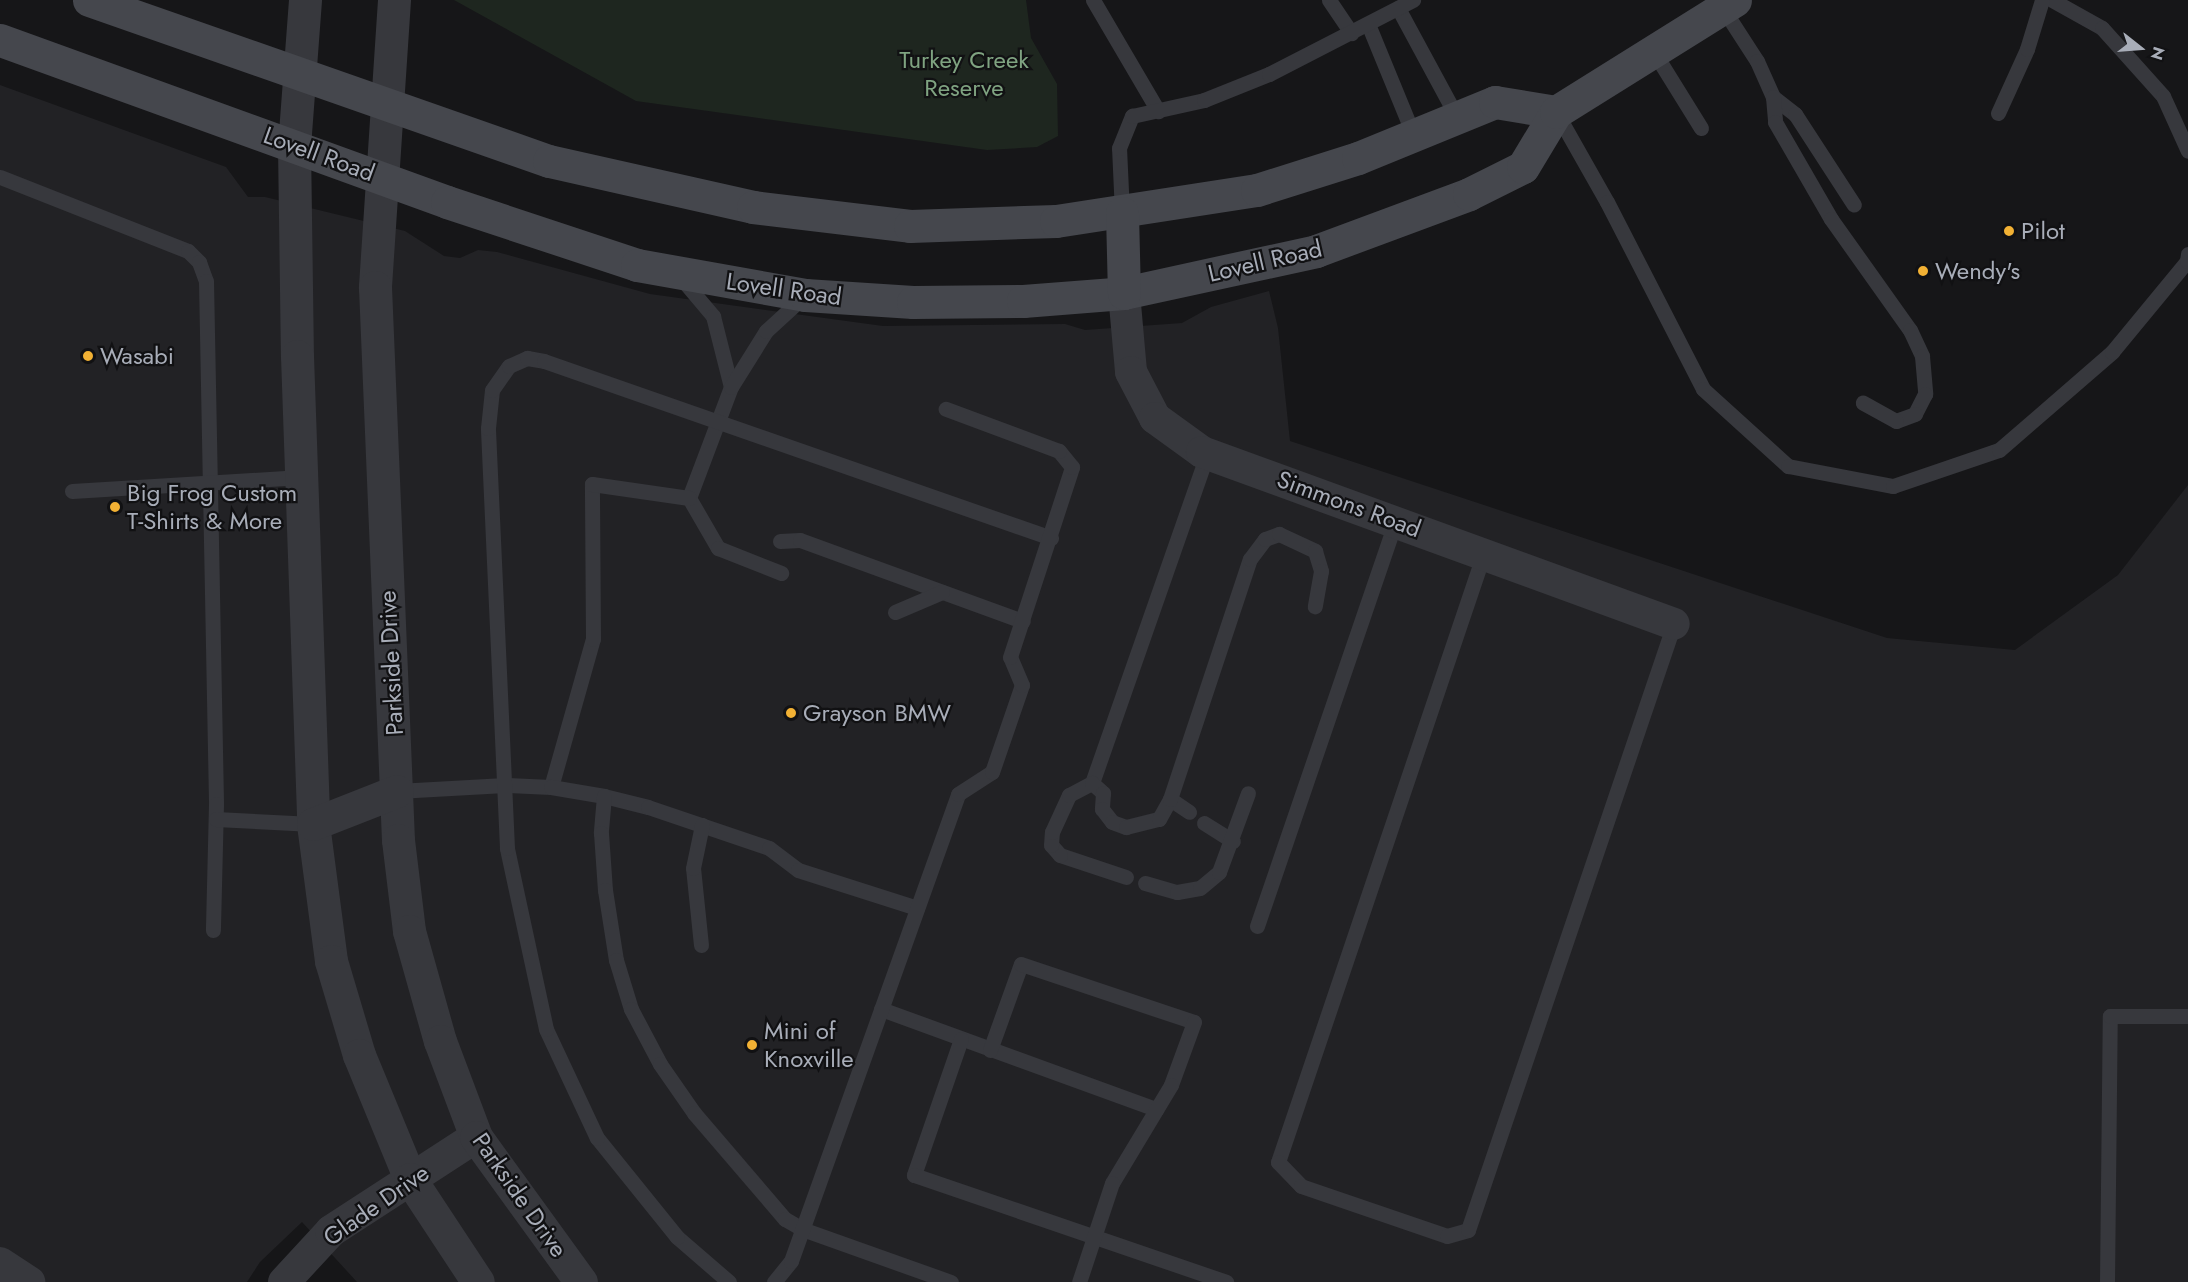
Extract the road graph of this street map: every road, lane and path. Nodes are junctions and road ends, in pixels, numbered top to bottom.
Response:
1 (89, 0) edge
2 (305, 0) edge
3 (394, 0) edge
4 (1093, 0) edge
5 (1329, 0) edge
6 (1413, 0) edge
7 (2042, 0) edge
8 (2052, 0) edge
9 (1729, 4) edge
10 (1398, 8) junction
11 (1368, 24) junction
12 (1351, 33) junction
13 (0, 40) edge
14 (1652, 49) junction
15 (300, 75) junction
16 (1773, 97) junction
17 (386, 107) junction
18 (1158, 111) junction
19 (1556, 112) junction
20 (1998, 113) dead end
21 (1458, 119) junction
22 (1701, 128) dead end
23 (1414, 136) junction
24 (294, 145) junction
25 (2188, 151) edge
26 (0, 177) edge
27 (381, 177) junction
28 (1854, 204) dead end
29 (1122, 213) junction
30 (2188, 254) edge
31 (674, 272) junction
32 (1124, 293) junction
33 (805, 295) junction
34 (731, 387) junction
35 (1863, 403) dead end
36 (946, 409) dead end
37 (719, 421) junction
38 (1207, 454) junction
39 (301, 477) junction
40 (208, 485) junction
41 (72, 491) dead end
42 (689, 498) junction
43 (1396, 520) junction
44 (1051, 538) junction
45 (780, 541) dead end
46 (1484, 553) junction
47 (781, 573) dead end
48 (942, 592) junction
49 (1315, 606) dead end
50 (895, 612) dead end
51 (1023, 621) junction
52 (1674, 624) joint
53 (1092, 783) junction
54 (505, 785) junction
55 (551, 787) junction
56 (397, 791) junction
57 (1248, 793) dead end
58 (604, 796) junction
59 (1170, 799) junction
60 (1189, 812) dead end
61 (216, 819) junction
62 (1204, 823) dead end
63 (313, 824) junction
64 (702, 825) junction
65 (1233, 841) junction
66 (1126, 877) dead end
67 (1145, 883) dead end
68 (917, 908) junction
69 (1257, 926) dead end
70 (213, 930) dead end
71 (701, 945) dead end
72 (881, 1009) junction
73 (2188, 1016) edge
74 (961, 1039) junction
75 (990, 1050) junction
76 (1156, 1109) junction
77 (477, 1137) junction
78 (410, 1179) junction
79 (802, 1229) junction
80 (1095, 1238) junction
81 (0, 1263) edge
82 (29, 1282) edge
83 (284, 1282) edge
84 (478, 1282) edge
85 (581, 1282) edge
86 (729, 1282) edge
87 (774, 1282) edge
88 (951, 1282) edge
89 (1079, 1282) edge
90 (1226, 1282) edge
91 (2107, 1282) edge

1 - 15 main road
2 - 15 street
3 - 17 street, Parkside Drive
4 - 18 lane
5 - 12 lane
6 - 10 lane
7 - 20 lane
8 - 25 lane
9 - 14 main road, Lovell Road
9 - 16 lane
10 - 11 lane
10 - 21 lane
11 - 12 lane
11 - 23 lane
12 - 18 lane
13 - 24 main road, Lovell Road
14 - 19 main road, Lovell Road
14 - 22 lane
15 - 17 main road
15 - 24 street
16 - 28 lane
16 - 35 lane
17 - 27 street, Parkside Drive
17 - 29 main road
18 - 29 lane
19 - 21 main road
19 - 30 lane
19 - 32 main road, Lovell Road
21 - 23 main road
23 - 29 main road
24 - 27 main road, Lovell Road
24 - 39 street
26 - 40 lane
27 - 31 main road, Lovell Road
27 - 56 street, Parkside Drive
29 - 32 main road
31 - 33 main road, Lovell Road
31 - 34 lane
32 - 33 main road, Lovell Road
32 - 38 street, Simmons Road
33 - 34 lane
34 - 37 lane
36 - 44 lane
37 - 42 lane
37 - 44 lane
37 - 54 lane
38 - 43 street, Simmons Road
38 - 53 lane
39 - 40 lane
39 - 63 street
40 - 41 lane
40 - 61 lane
42 - 47 lane
42 - 55 lane
43 - 46 street, Simmons Road
43 - 69 lane
44 - 51 lane
45 - 48 lane
46 - 52 street, Simmons Road
46 - 52 lane
48 - 50 lane
48 - 51 lane
49 - 59 lane
51 - 68 lane
53 - 59 lane
53 - 66 lane
54 - 55 lane
54 - 56 lane
54 - 86 lane
55 - 58 lane
56 - 63 street
56 - 77 street, Parkside Drive
57 - 65 lane
58 - 64 lane
58 - 79 lane
59 - 60 lane
61 - 63 lane
61 - 70 lane
62 - 65 lane
63 - 78 street
64 - 68 lane
64 - 71 lane
65 - 67 lane
68 - 72 lane
72 - 74 lane
72 - 79 lane
73 - 91 lane
74 - 75 lane
74 - 80 lane
75 - 76 lane
75 - 76 lane
76 - 80 lane
77 - 78 street, Glade Drive
77 - 85 street, Parkside Drive
78 - 83 street, Glade Drive
78 - 84 street
79 - 87 lane
79 - 88 lane
80 - 89 lane
80 - 90 lane
81 - 82 street

